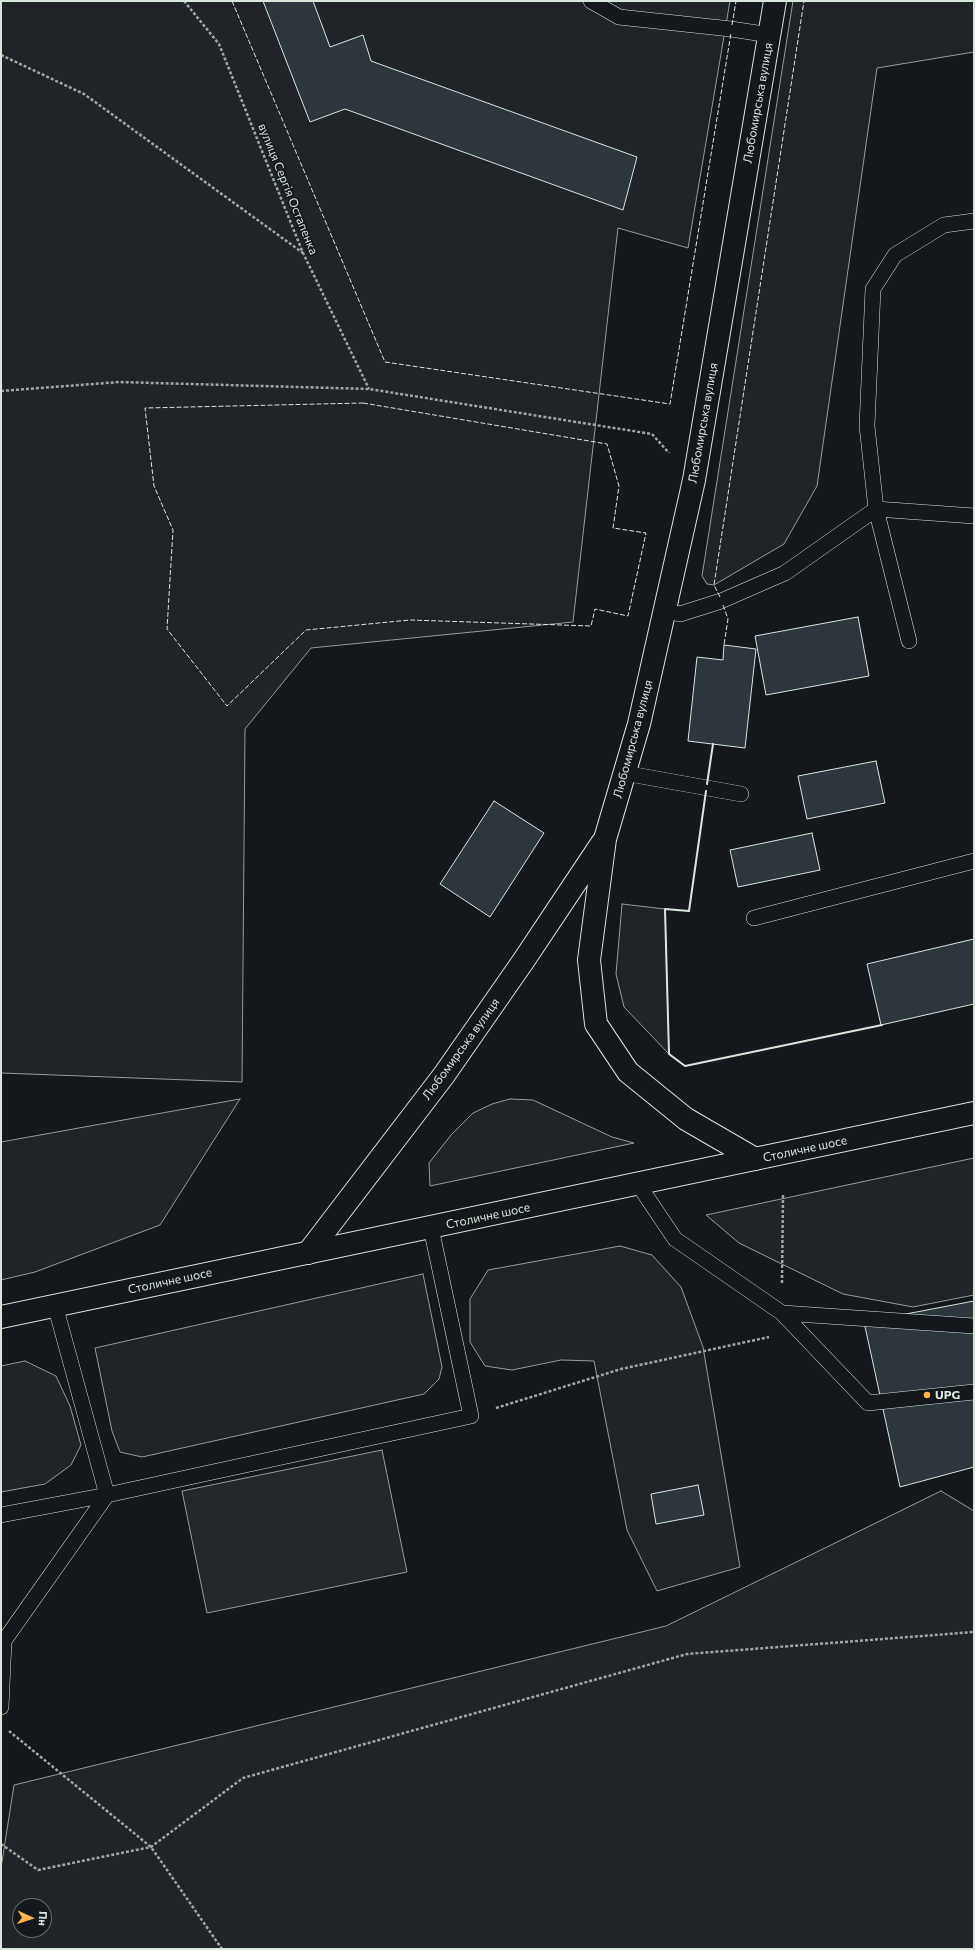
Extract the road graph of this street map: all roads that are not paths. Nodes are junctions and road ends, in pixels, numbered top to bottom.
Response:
1 (591, 1) edge
2 (775, 1) edge
3 (770, 36) junction
4 (974, 221) edge
5 (876, 509) junction
6 (974, 516) edge
7 (664, 611) junction
8 (909, 641) dead end
9 (624, 773) junction
10 (741, 794) dead end
11 (605, 839) junction
12 (974, 861) edge
13 (754, 918) dead end
14 (974, 1113) edge
15 (755, 1159) junction
16 (638, 1184) junction
17 (431, 1228) junction
18 (308, 1252) junction
19 (55, 1305) junction
20 (782, 1313) junction
21 (1, 1317) edge
22 (974, 1326) edge
23 (974, 1392) edge
24 (107, 1495) junction
25 (1, 1515) edge
26 (1, 1707) edge

1 - 3 lane
2 - 3 street, Любомирська вулиця
3 - 7 street, Любомирська вулиця
4 - 5 lane
5 - 6 lane
5 - 7 lane
5 - 8 lane
7 - 9 street, Любомирська вулиця
9 - 10 lane
9 - 11 street, Любомирська вулиця
11 - 15 street, Любомирська вулиця
11 - 18 street, Любомирська вулиця
12 - 13 lane
14 - 15 street, Столичне шосе
15 - 16 street, Столичне шосе
16 - 17 street, Столичне шосе
16 - 20 lane
17 - 18 street, Столичне шосе
17 - 24 lane
18 - 19 street, Столичне шосе
19 - 21 street, Столичне шосе
19 - 24 lane
20 - 22 lane
20 - 23 lane
24 - 25 lane
24 - 26 lane

